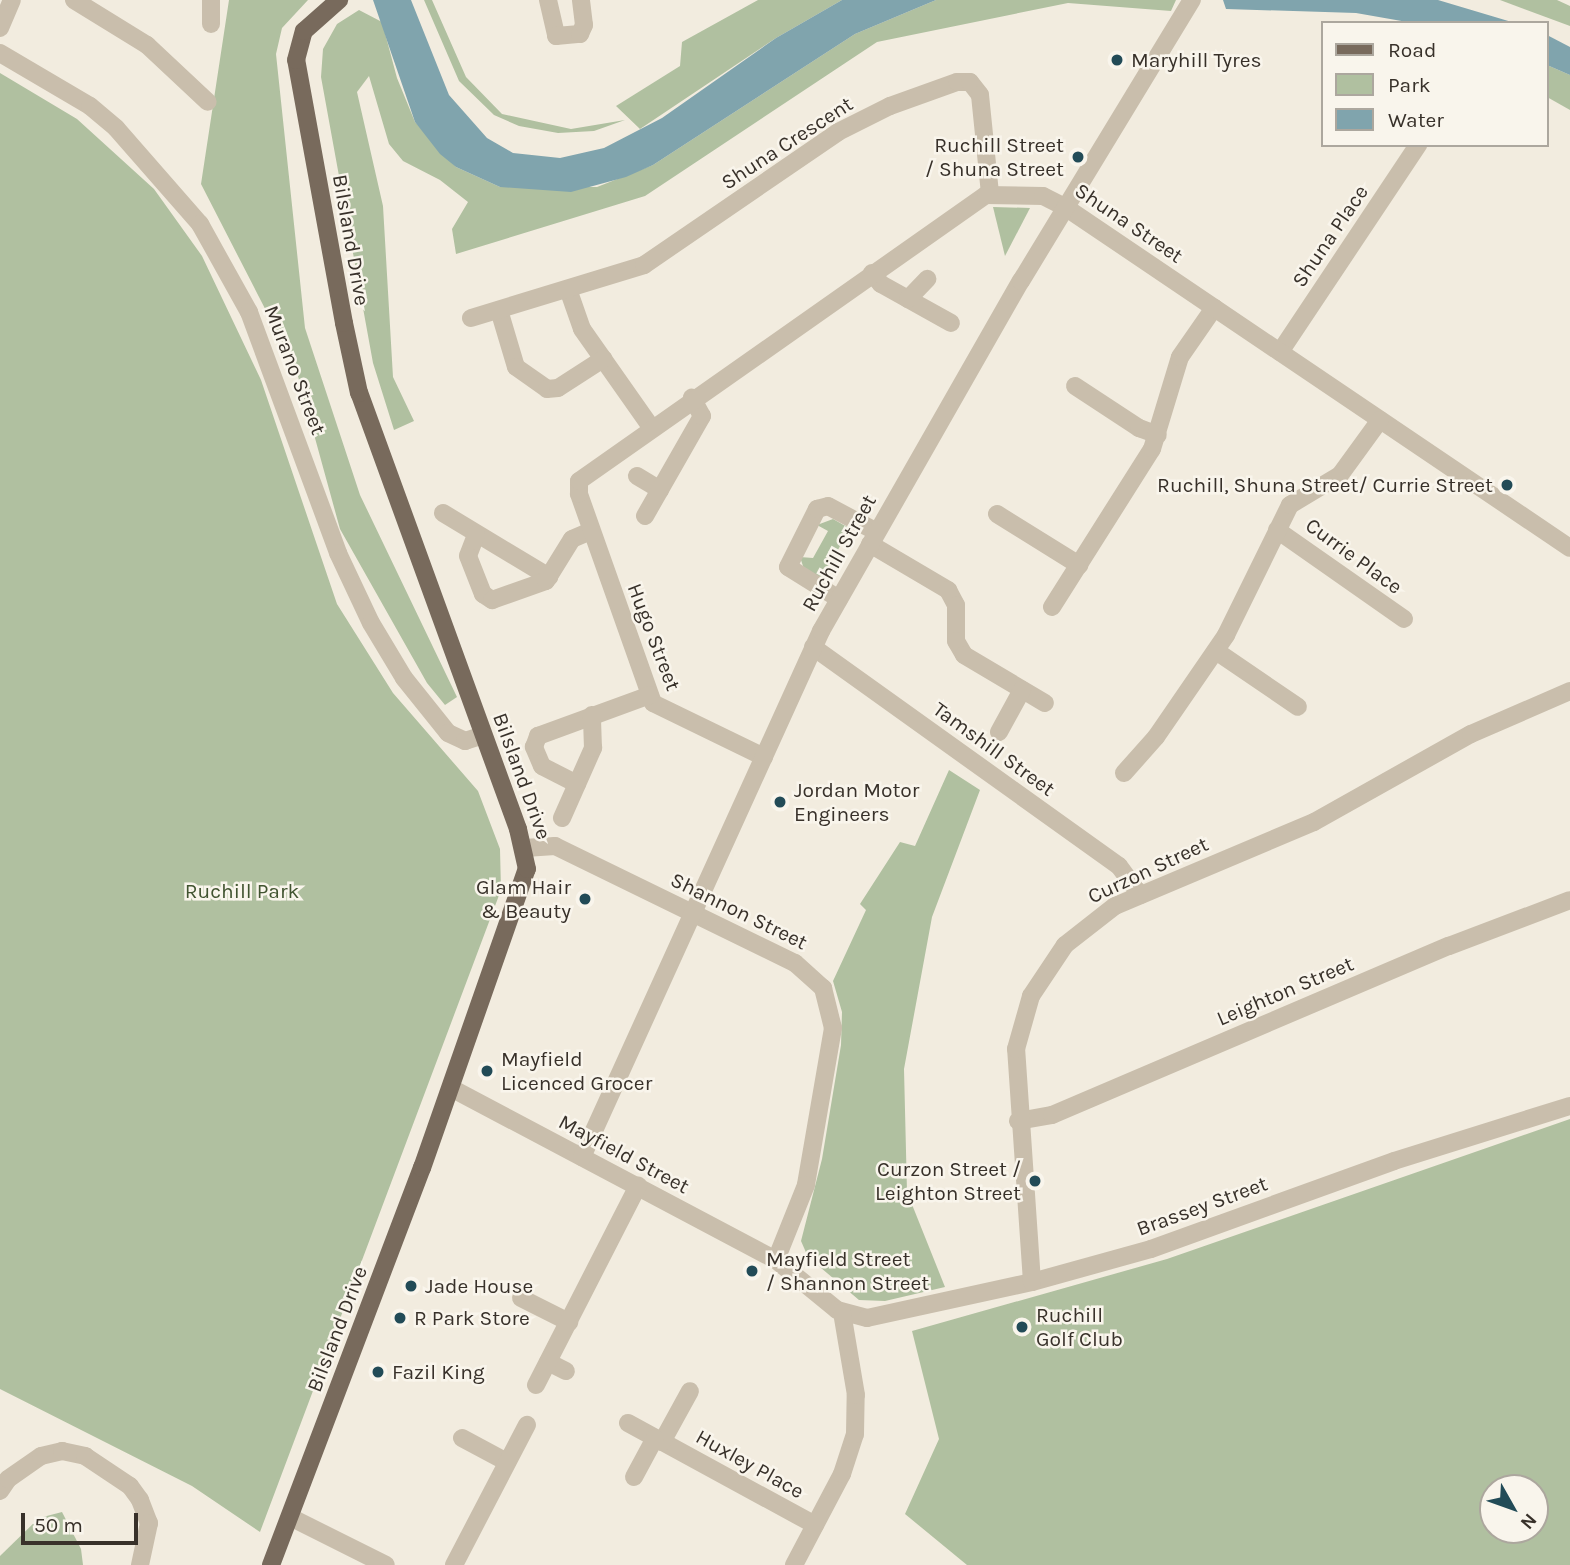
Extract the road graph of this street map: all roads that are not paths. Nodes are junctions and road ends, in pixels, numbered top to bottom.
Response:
1 (12, 0) edge
2 (74, 0) edge
3 (339, 0) edge
4 (548, 0) edge
5 (581, 0) edge
6 (209, 1) edge
7 (1187, 6) edge
8 (211, 24) dead end
9 (0, 29) edge
10 (0, 53) edge
11 (208, 102) dead end
12 (1417, 147) edge
13 (990, 194) junction
14 (1065, 207) junction
15 (872, 273) junction
16 (927, 279) dead end
17 (568, 289) junction
18 (908, 299) junction
19 (1214, 308) junction
20 (499, 310) junction
21 (471, 318) dead end
22 (951, 323) dead end
23 (1280, 352) junction
24 (603, 359) junction
25 (1075, 386) dead end
26 (692, 398) junction
27 (1380, 420) junction
28 (651, 426) junction
29 (1158, 435) junction
30 (637, 476) dead end
31 (660, 490) junction
32 (443, 513) dead end
33 (997, 514) dead end
34 (645, 516) dead end
35 (1277, 530) junction
36 (591, 531) junction
37 (476, 535) junction
38 (874, 538) junction
39 (1569, 547) edge
40 (1079, 565) junction
41 (549, 577) junction
42 (839, 599) junction
43 (1052, 607) dead end
44 (1404, 619) dead end
45 (813, 647) junction
46 (1216, 651) junction
47 (1022, 690) junction
48 (1570, 691) edge
49 (650, 695) junction
50 (1045, 703) dead end
51 (1298, 707) dead end
52 (592, 715) junction
53 (999, 732) dead end
54 (484, 735) junction
55 (764, 757) junction
56 (1124, 773) dead end
57 (577, 784) junction
58 (562, 818) dead end
59 (525, 848) junction
60 (1140, 895) junction
61 (1570, 900) edge
62 (693, 915) junction
63 (451, 1088) junction
64 (1570, 1106) edge
65 (1018, 1121) junction
66 (582, 1157) junction
67 (638, 1186) junction
68 (776, 1260) junction
69 (1032, 1282) junction
70 (521, 1298) dead end
71 (842, 1312) junction
72 (569, 1322) junction
73 (548, 1362) junction
74 (566, 1371) dead end
75 (536, 1385) dead end
76 (690, 1391) dead end
77 (628, 1423) dead end
78 (527, 1425) dead end
79 (462, 1438) dead end
80 (659, 1440) junction
81 (507, 1462) junction
82 (634, 1477) dead end
83 (0, 1491) edge
84 (290, 1517) junction
85 (815, 1525) junction
86 (140, 1565) edge
87 (271, 1565) edge
88 (386, 1565) edge
89 (454, 1565) edge
90 (794, 1565) edge

1 - 9 street
2 - 11 street
3 - 54 main road, Bilsland Drive
4 - 5 street
6 - 8 street
7 - 14 street, Ruchill Street
10 - 54 street, Murano Street
12 - 23 street, Shuna Place
13 - 14 street, Shuna Street
13 - 15 street
13 - 17 street, Shuna Crescent
14 - 19 street, Shuna Street
14 - 38 street, Ruchill Street
15 - 18 street
15 - 26 street
16 - 18 street
17 - 20 street, Shuna Crescent
17 - 24 street
18 - 22 street
19 - 23 street, Shuna Street
19 - 29 street
20 - 21 street, Shuna Crescent
20 - 24 street
23 - 27 street, Shuna Street
24 - 28 street
25 - 29 street
26 - 28 street
26 - 31 street
27 - 35 street, Currie Place
27 - 39 street, Shuna Street
28 - 36 street, Hugo Street
29 - 40 street
30 - 31 street
31 - 34 street
32 - 37 street
33 - 40 street
35 - 44 street, Currie Place
35 - 46 street, Currie Place
36 - 41 street
36 - 49 street, Hugo Street
37 - 41 street
37 - 41 street
38 - 42 street, Ruchill Street
38 - 42 street
38 - 47 street
40 - 43 street
42 - 45 street, Ruchill Street
45 - 55 street, Ruchill Street
45 - 60 street, Tamshill Street
46 - 51 street
46 - 56 street, Currie Place
47 - 50 street
47 - 53 street
48 - 60 street, Curzon Street
49 - 52 street
49 - 55 street, Hugo Street
52 - 57 street
52 - 57 street
54 - 59 main road, Bilsland Drive
55 - 62 street, Ruchill Street
57 - 58 street
59 - 62 street, Shannon Street
59 - 63 main road, Bilsland Drive
60 - 65 street, Curzon Street
61 - 65 street, Leighton Street
62 - 66 street, Ruchill Street
62 - 68 street, Shannon Street
63 - 66 street, Mayfield Street
63 - 84 main road, Bilsland Drive
64 - 69 street, Brassey Street
65 - 69 street, Curzon Street
66 - 67 street, Mayfield Street
67 - 68 street, Mayfield Street
67 - 72 street
68 - 71 street, Mayfield Street
69 - 71 street, Brassey Street
70 - 72 street
71 - 85 street
72 - 73 street
73 - 74 street
73 - 75 street
76 - 80 street, Huxley Place
77 - 80 street, Huxley Place
78 - 81 street
79 - 81 street
80 - 82 street, Huxley Place
80 - 85 street, Huxley Place
81 - 89 street
83 - 86 street
84 - 87 main road, Bilsland Drive
84 - 88 street
85 - 90 street

